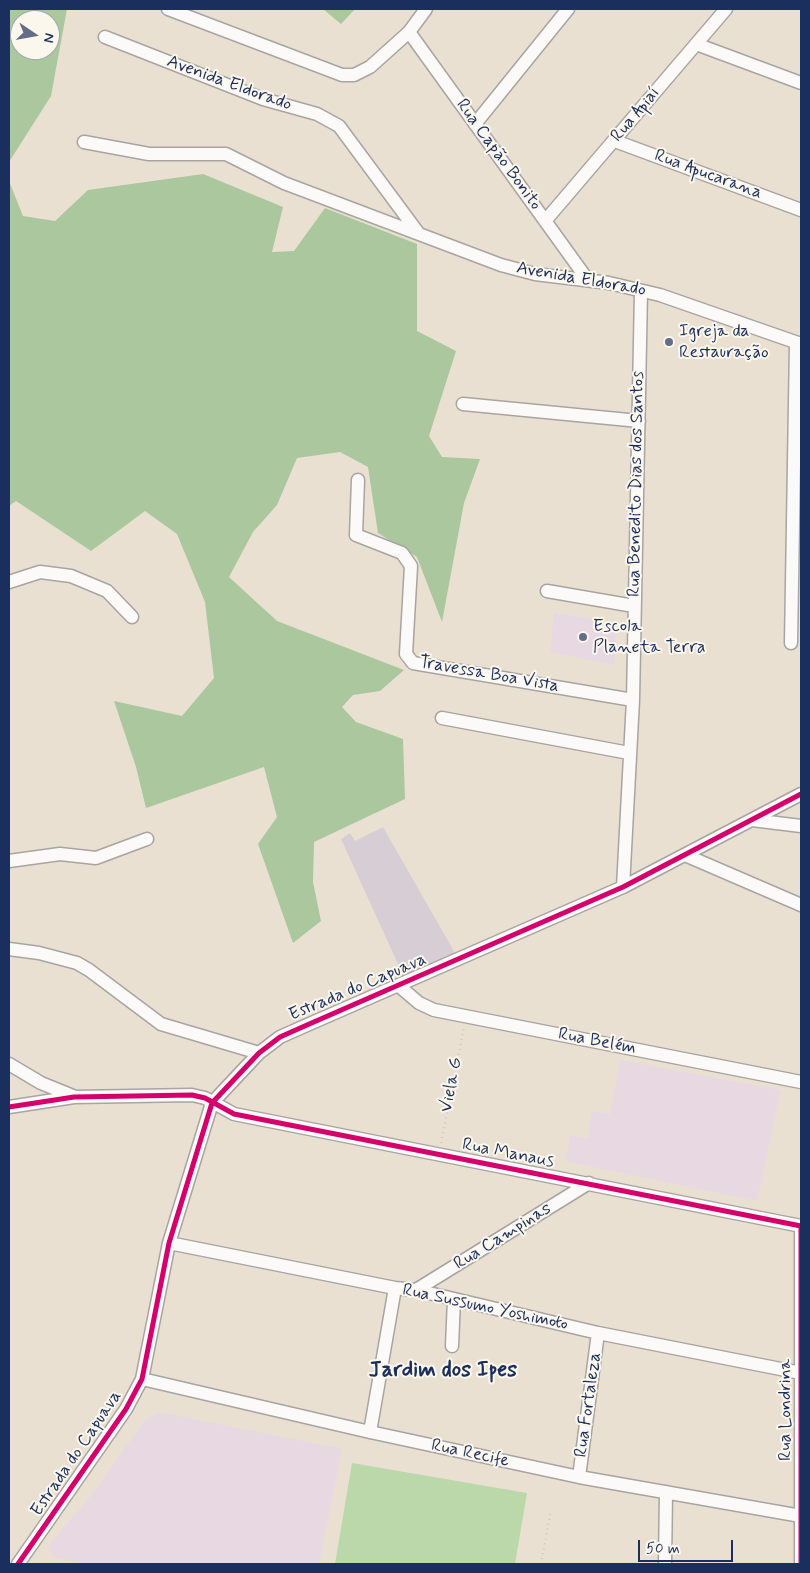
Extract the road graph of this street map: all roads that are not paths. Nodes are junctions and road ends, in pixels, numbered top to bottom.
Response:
1 (168, 9) edge
2 (426, 9) edge
3 (568, 9) edge
4 (726, 9) edge
5 (409, 32) junction
6 (105, 37) dead end
7 (696, 44) junction
8 (801, 83) edge
9 (475, 124) junction
10 (615, 141) junction
11 (84, 142) dead end
12 (801, 210) edge
13 (545, 221) junction
14 (419, 234) junction
15 (587, 279) junction
16 (641, 291) junction
17 (799, 344) edge
18 (463, 404) dead end
19 (638, 421) junction
20 (358, 480) dead end
21 (9, 582) edge
22 (547, 591) dead end
23 (634, 606) junction
24 (132, 617) dead end
25 (791, 643) dead end
26 (632, 700) junction
27 (442, 718) dead end
28 (629, 753) junction
29 (801, 794) edge
30 (752, 820) junction
31 (801, 826) edge
32 (147, 839) dead end
33 (685, 855) junction
34 (9, 861) edge
35 (623, 887) junction
36 (801, 905) edge
37 (9, 949) edge
38 (400, 986) junction
39 (259, 1053) junction
40 (9, 1064) edge
41 (801, 1082) edge
42 (74, 1097) junction
43 (212, 1103) junction
44 (9, 1106) edge
45 (589, 1183) junction
46 (801, 1226) edge
47 (169, 1242) junction
48 (395, 1288) junction
49 (416, 1290) junction
50 (454, 1298) junction
51 (598, 1332) junction
52 (452, 1346) dead end
53 (800, 1373) edge
54 (142, 1379) junction
55 (370, 1432) junction
56 (579, 1477) junction
57 (666, 1492) junction
58 (801, 1516) edge
59 (18, 1564) edge
60 (665, 1564) edge
61 (801, 1564) edge

1 - 5 street
2 - 5 street
3 - 9 street
4 - 7 street, Rua Apiaí
5 - 9 street, Rua Capão Bonito
6 - 14 street, Avenida Eldorado
7 - 8 street
7 - 10 street, Rua Apiaí
9 - 13 street, Rua Capão Bonito
10 - 12 street, Rua Apucarana
10 - 13 street, Rua Apiaí
11 - 14 street, Avenida Eldorado
13 - 15 street, Rua Capão Bonito
14 - 15 street, Avenida Eldorado
15 - 16 street, Avenida Eldorado
16 - 17 street, Avenida Eldorado
16 - 19 street, Rua Benedito Dias dos Santos
17 - 25 street
18 - 19 street
19 - 23 street, Rua Benedito Dias dos Santos
20 - 26 street, Travessa Boa Vista
21 - 24 street
22 - 23 street
23 - 26 street, Rua Benedito Dias dos Santos
26 - 28 street, Rua Benedito Dias dos Santos
27 - 28 street
28 - 35 street, Rua Benedito Dias dos Santos
29 - 30 street, Estrada do Capuava
30 - 31 street
30 - 33 street, Estrada do Capuava
32 - 34 street
33 - 35 street, Estrada do Capuava
33 - 36 street
35 - 38 street, Estrada do Capuava
37 - 39 street
38 - 39 street, Estrada do Capuava
38 - 41 street, Rua Belém
39 - 43 street, Estrada do Capuava
40 - 42 street
42 - 43 street, Rua Manaus
42 - 44 street, Rua Manaus
43 - 45 street, Rua Manaus
43 - 47 street, Estrada do Capuava
45 - 46 street, Rua Manaus
45 - 49 street, Rua Campinas
46 - 53 street, Rua Londrina
47 - 48 street, Rua Sussumo Yoshimoto
47 - 54 street, Estrada do Capuava
48 - 49 street, Rua Sussumo Yoshimoto
48 - 55 street
49 - 50 street, Rua Sussumo Yoshimoto
50 - 51 street, Rua Sussumo Yoshimoto
50 - 52 street
51 - 53 street, Rua Sussumo Yoshimoto
51 - 56 street, Rua Fortaleza
53 - 58 street, Rua Londrina
54 - 55 street, Rua Recife
54 - 59 street, Estrada do Capuava
55 - 56 street, Rua Recife
56 - 57 street, Rua Recife
57 - 58 street, Rua Recife
57 - 60 street
58 - 61 street, Rua Londrina

